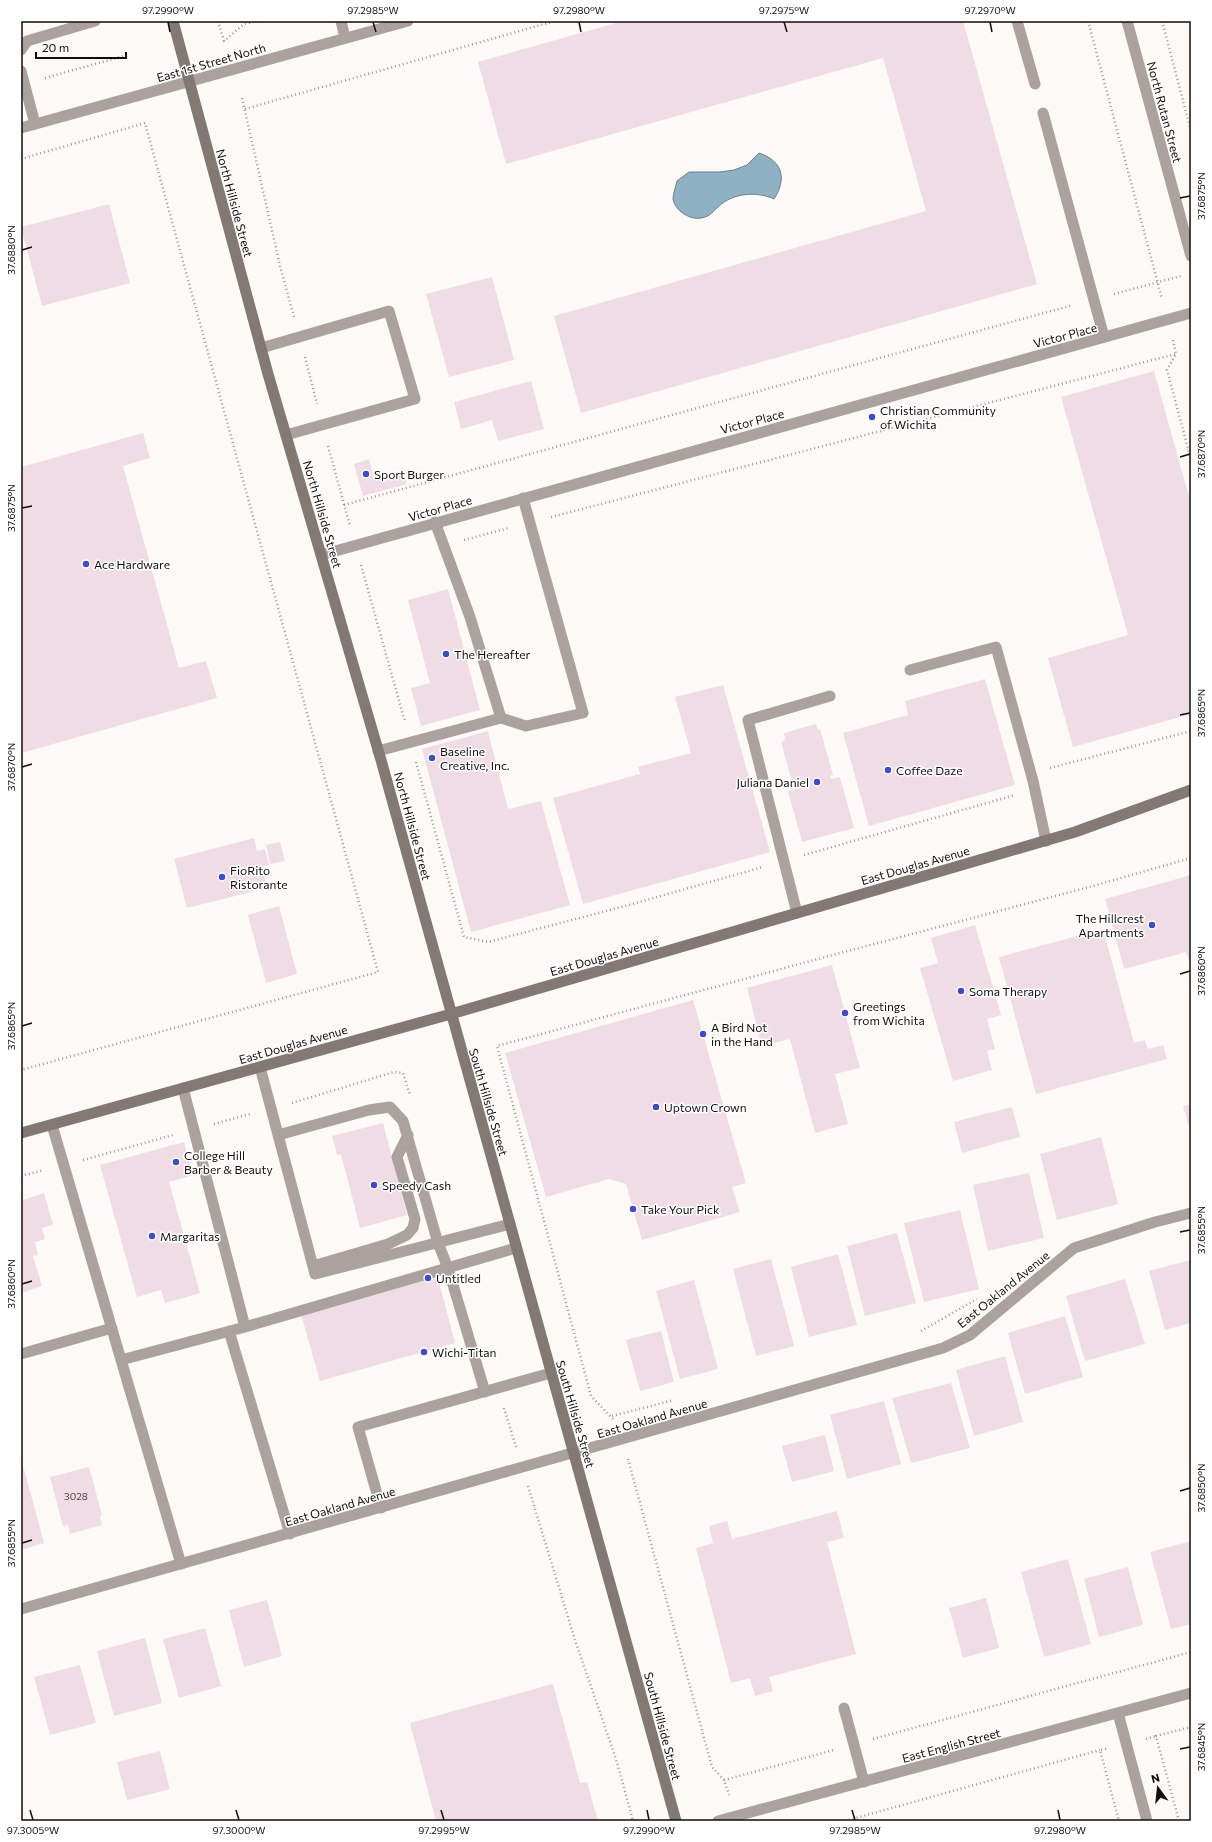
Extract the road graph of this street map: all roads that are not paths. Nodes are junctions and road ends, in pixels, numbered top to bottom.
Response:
1 (95, 21) edge
2 (173, 21) edge
3 (341, 21) edge
4 (408, 21) edge
5 (1017, 21) edge
6 (1127, 21) edge
7 (345, 38) junction
8 (21, 50) edge
9 (21, 70) edge
10 (189, 82) junction
11 (1034, 84) dead end
12 (1043, 113) dead end
13 (35, 124) junction
14 (21, 128) edge
15 (1191, 256) edge
16 (1191, 313) edge
17 (1104, 337) junction
18 (261, 348) junction
19 (286, 435) junction
20 (523, 498) junction
21 (435, 522) junction
22 (321, 554) junction
23 (910, 670) dead end
24 (830, 696) dead end
25 (501, 718) junction
26 (378, 751) junction
27 (1191, 790) edge
28 (1046, 841) junction
29 (797, 913) junction
30 (451, 1014) junction
31 (260, 1067) junction
32 (182, 1088) junction
33 (52, 1124) junction
34 (21, 1133) edge
35 (278, 1135) junction
36 (408, 1135) junction
37 (1191, 1213) edge
38 (510, 1224) junction
39 (438, 1243) junction
40 (516, 1248) junction
41 (313, 1266) junction
42 (448, 1268) junction
43 (245, 1327) junction
44 (112, 1328) junction
45 (229, 1331) junction
46 (21, 1354) edge
47 (121, 1360) junction
48 (551, 1373) junction
49 (485, 1392) junction
50 (574, 1453) junction
51 (380, 1508) junction
52 (290, 1534) junction
53 (181, 1564) junction
54 (21, 1609) edge
55 (1191, 1693) edge
56 (844, 1708) dead end
57 (1118, 1713) junction
58 (864, 1782) junction
59 (676, 1821) edge
60 (718, 1821) edge
61 (1147, 1821) edge

1 - 8 street
2 - 10 main road, North Hillside Street
3 - 7 street
4 - 7 street, East 1st Street North
5 - 11 street
6 - 15 street, North Rutan Street
7 - 10 street, East 1st Street North
9 - 13 street
10 - 13 street, East 1st Street North
10 - 18 main road, North Hillside Street
12 - 17 street
13 - 14 street, East 1st Street North
16 - 17 street, Victor Place
17 - 20 street, Victor Place
18 - 19 main road, North Hillside Street
18 - 19 street
19 - 22 main road, North Hillside Street
20 - 21 street, Victor Place
20 - 25 street
21 - 22 street, Victor Place
21 - 25 street
22 - 26 main road, North Hillside Street
23 - 28 street
24 - 29 street
25 - 26 street
26 - 30 main road, North Hillside Street
27 - 28 main road, East Douglas Avenue
28 - 29 main road, East Douglas Avenue
29 - 30 main road, East Douglas Avenue
30 - 31 main road, East Douglas Avenue
30 - 38 main road, South Hillside Street
31 - 32 main road, East Douglas Avenue
31 - 35 street
32 - 33 main road, East Douglas Avenue
32 - 43 street
33 - 34 main road, East Douglas Avenue
33 - 44 street
35 - 36 street
35 - 41 street
36 - 39 street
36 - 41 street
37 - 50 street, East Oakland Avenue
38 - 39 street
38 - 40 main road, South Hillside Street
39 - 41 street
39 - 42 street
40 - 42 street
40 - 48 main road, South Hillside Street
42 - 43 street
42 - 49 street
43 - 45 street
44 - 46 street
44 - 47 street
45 - 47 street
45 - 52 street
47 - 53 street
48 - 49 street
48 - 50 main road, South Hillside Street
49 - 51 street
50 - 51 street, East Oakland Avenue
50 - 59 main road, South Hillside Street
51 - 52 street, East Oakland Avenue
52 - 53 street, East Oakland Avenue
53 - 54 street, East Oakland Avenue
55 - 57 street, East English Street
56 - 58 street
57 - 58 street, East English Street
57 - 61 street
58 - 60 street, East English Street

